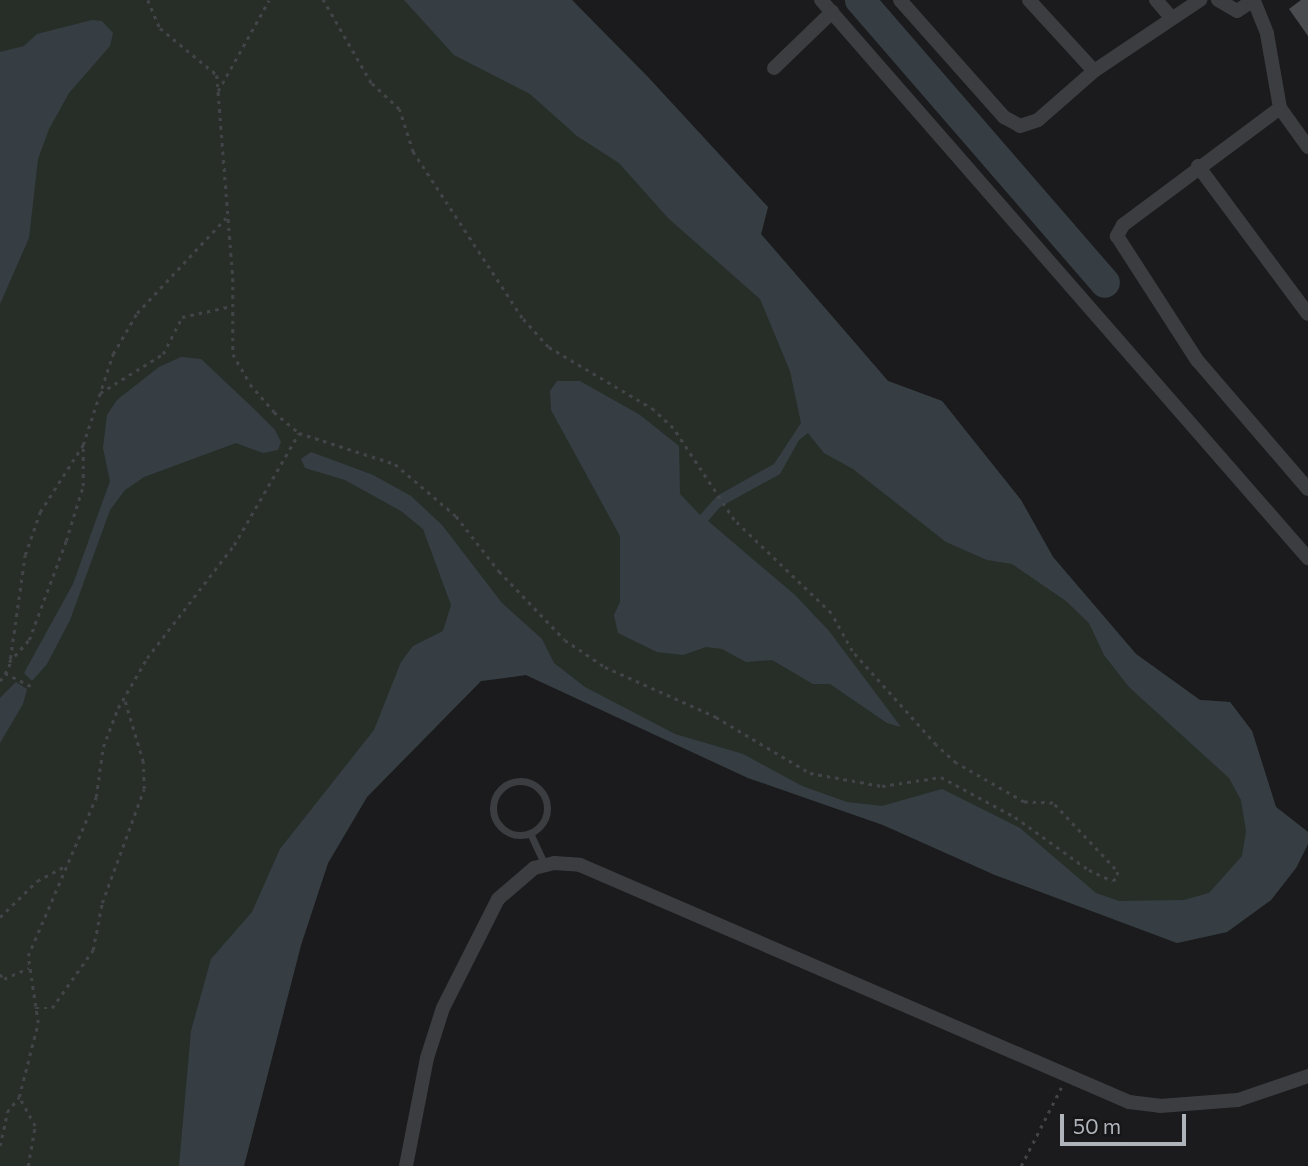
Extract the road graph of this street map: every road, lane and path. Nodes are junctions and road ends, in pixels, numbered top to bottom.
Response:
1 (148, 0) edge
2 (269, 0) edge
3 (323, 0) edge
4 (821, 0) edge
5 (900, 0) edge
6 (1029, 0) edge
7 (1156, 0) edge
8 (1200, 0) edge
9 (1218, 0) edge
10 (1254, 1) edge
11 (832, 12) junction
12 (1171, 18) junction
13 (774, 68) dead end
14 (1094, 71) junction
15 (218, 91) junction
16 (1280, 108) junction
17 (1308, 147) edge
18 (1199, 166) junction
19 (227, 217) junction
20 (232, 306) junction
21 (1308, 314) edge
22 (99, 393) junction
23 (299, 433) junction
24 (83, 445) junction
25 (1308, 489) edge
26 (1308, 558) edge
27 (9, 662) junction
28 (5, 673) junction
29 (0, 681) edge
30 (32, 687) dead end
31 (124, 698) junction
32 (530, 833) junction
33 (67, 865) junction
34 (546, 865) junction
35 (0, 917) edge
36 (29, 968) junction
37 (0, 974) edge
38 (35, 1008) junction
39 (1308, 1076) edge
40 (1066, 1078) junction
41 (19, 1097) junction
42 (0, 1146) edge
43 (27, 1166) edge
44 (406, 1166) edge
45 (1021, 1166) edge

1 - 15 path
2 - 15 path
3 - 23 path
4 - 11 street
5 - 14 street
6 - 14 street
7 - 12 street
8 - 12 street
9 - 10 street
10 - 16 street
11 - 13 street
11 - 26 street
12 - 14 street
15 - 19 path
16 - 17 street
16 - 18 street
18 - 21 street
18 - 25 street
19 - 20 path
19 - 22 path
20 - 22 path
20 - 23 path
22 - 24 path
23 - 31 path
24 - 27 path
24 - 27 path
27 - 28 path
28 - 29 path
28 - 30 path
31 - 33 path
31 - 38 path
32 - 32 lane
32 - 34 lane
33 - 35 path
33 - 36 path
34 - 40 street
34 - 44 street
36 - 37 path
36 - 38 path
38 - 41 path
39 - 40 street
40 - 45 path
41 - 42 path
41 - 43 path

